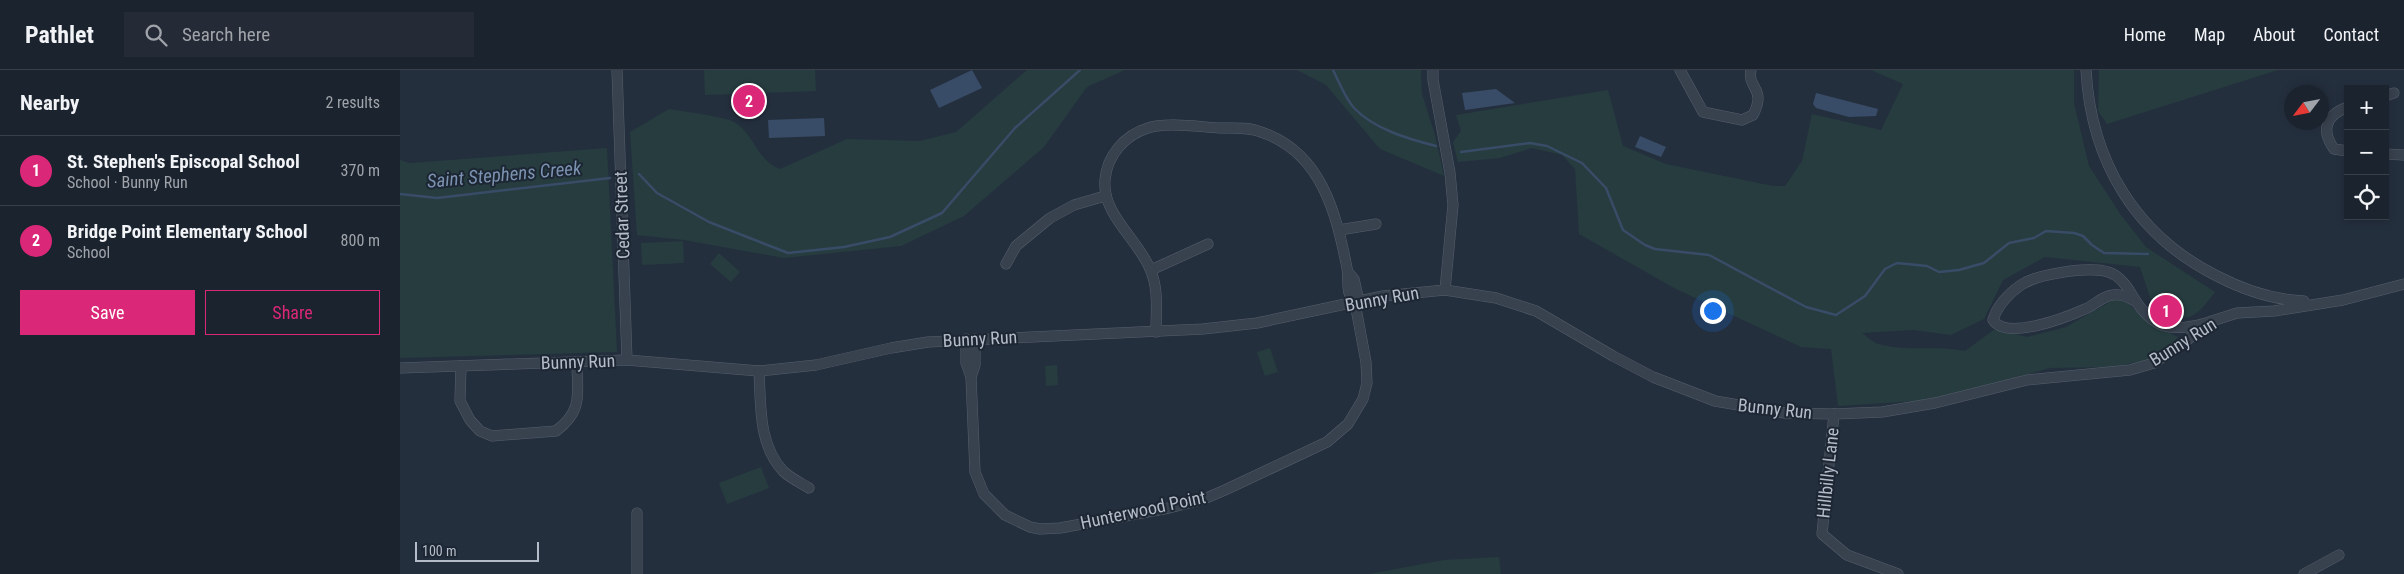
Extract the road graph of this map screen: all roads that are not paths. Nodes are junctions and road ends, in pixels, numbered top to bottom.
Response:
1 (617, 70) edge
2 (1433, 70) edge
3 (1680, 70) edge
4 (1751, 70) edge
5 (2086, 70) edge
6 (2344, 110) edge
7 (2344, 150) edge
8 (2389, 154) edge
9 (2404, 155) edge
10 (1105, 196) junction
11 (1376, 224) dead end
12 (1339, 230) junction
13 (1208, 244) dead end
14 (1006, 264) dead end
15 (1151, 270) junction
16 (2404, 284) edge
17 (1445, 290) junction
18 (2135, 301) junction
19 (2322, 302) junction
20 (1355, 303) junction
21 (2209, 322) junction
22 (1156, 332) junction
23 (970, 339) junction
24 (627, 360) junction
25 (577, 362) junction
26 (461, 366) junction
27 (400, 368) edge
28 (759, 371) junction
29 (1834, 414) junction
30 (809, 488) dead end
31 (637, 513) dead end
32 (2338, 555) dead end
33 (637, 574) edge
34 (1898, 574) edge
35 (2304, 574) edge

1 - 24 street, Cedar Street
2 - 17 street
3 - 4 street
5 - 19 street
6 - 7 street
8 - 9 street
10 - 12 street, Hunterwood Point
10 - 14 street
10 - 15 street
11 - 12 street
12 - 20 street, Hunterwood Point
13 - 15 street
15 - 22 street
16 - 19 street
17 - 20 street, Bunny Run
17 - 29 street, Bunny Run
18 - 18 street
18 - 21 street
19 - 21 street, Bunny Run
20 - 22 street, Bunny Run
20 - 23 street, Hunterwood Point
21 - 29 street, Bunny Run
22 - 23 street, Bunny Run
23 - 28 street, Bunny Run
24 - 25 street, Bunny Run
24 - 28 street, Bunny Run
25 - 26 street, Bunny Run
25 - 26 street
26 - 27 street, Bunny Run
28 - 30 street
29 - 34 street, Hillbilly Lane
31 - 33 street
32 - 35 street

